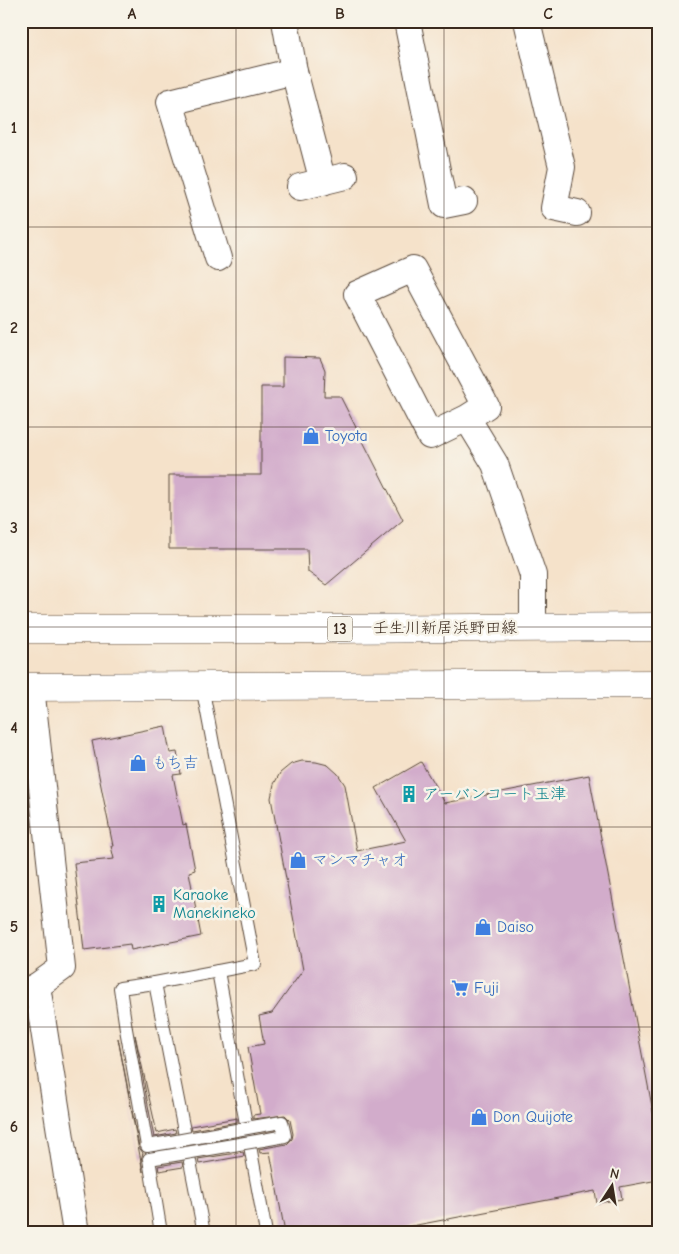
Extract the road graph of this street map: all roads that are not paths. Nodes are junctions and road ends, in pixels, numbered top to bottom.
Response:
1 (285, 21) edge
2 (407, 21) edge
3 (527, 21) edge
4 (294, 71) junction
5 (323, 181) dead end
6 (464, 201) dead end
7 (577, 213) dead end
8 (218, 258) dead end
9 (467, 418) junction
10 (658, 627) edge
11 (533, 628) junction
12 (21, 629) edge
13 (658, 684) edge
14 (202, 686) junction
15 (26, 687) edge
16 (218, 971) junction
17 (155, 983) junction
18 (29, 990) edge
19 (173, 1148) junction
20 (76, 1233) edge
21 (162, 1233) edge
22 (204, 1233) edge
23 (266, 1233) edge

1 - 4 street
2 - 6 street
3 - 7 street
4 - 5 street
4 - 8 street
9 - 9 street
9 - 11 street
10 - 11 main road, 壬生川新居浜野田線 / 13
11 - 12 main road, 壬生川新居浜野田線 / 13
13 - 14 main road
14 - 15 main road
14 - 16 lane
15 - 18 street
16 - 17 lane
16 - 23 lane
17 - 19 lane
17 - 22 lane
18 - 20 street
19 - 19 lane, bridge
19 - 21 lane

